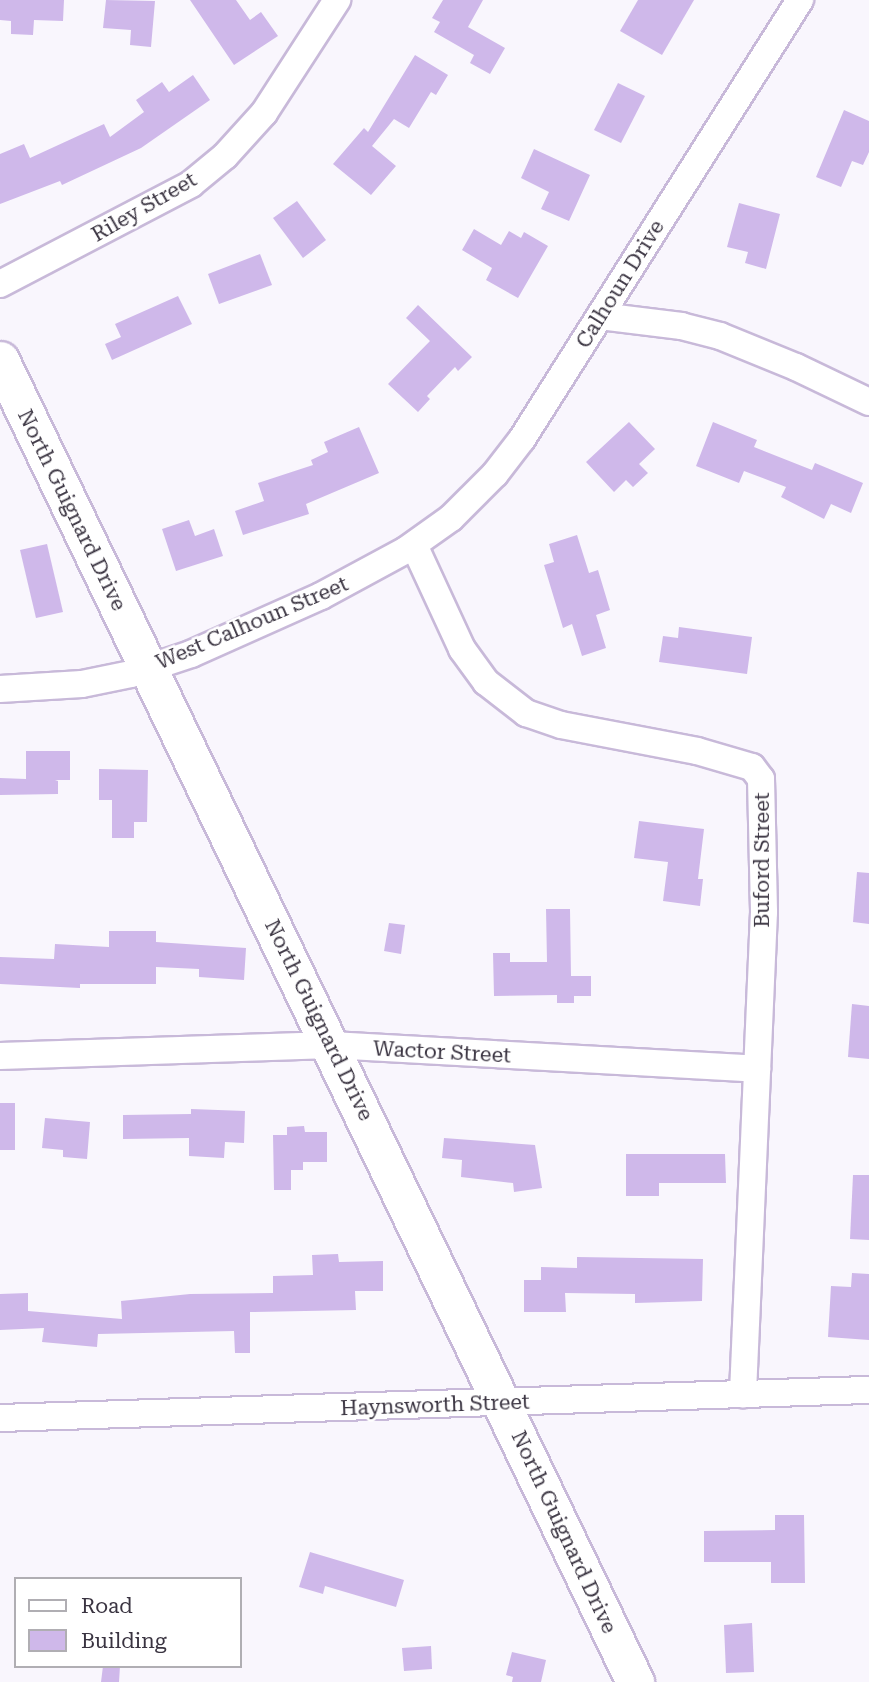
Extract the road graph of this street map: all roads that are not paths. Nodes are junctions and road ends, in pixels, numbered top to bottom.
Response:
1 (337, 0) edge
2 (800, 0) edge
3 (0, 285) edge
4 (600, 316) junction
5 (0, 360) edge
6 (869, 402) edge
7 (414, 545) junction
8 (149, 668) junction
9 (0, 689) edge
10 (331, 1045) junction
11 (0, 1056) edge
12 (757, 1069) junction
13 (869, 1390) edge
14 (743, 1395) junction
15 (503, 1403) junction
16 (0, 1418) edge
17 (635, 1682) edge

1 - 3 street, Riley Street
2 - 4 street, Calhoun Drive
4 - 6 street
4 - 7 street, Calhoun Drive
5 - 8 highway, North Guignard Drive
7 - 8 street, West Calhoun Street
7 - 12 street, Buford Street
8 - 9 street, West Calhoun Street
8 - 10 highway, North Guignard Drive
10 - 11 street, Wactor Street
10 - 12 street, Wactor Street
10 - 15 highway, North Guignard Drive
12 - 14 street, Buford Street
13 - 14 street, Haynsworth Street
14 - 15 street, Haynsworth Street
15 - 16 street, Haynsworth Street
15 - 17 highway, North Guignard Drive

